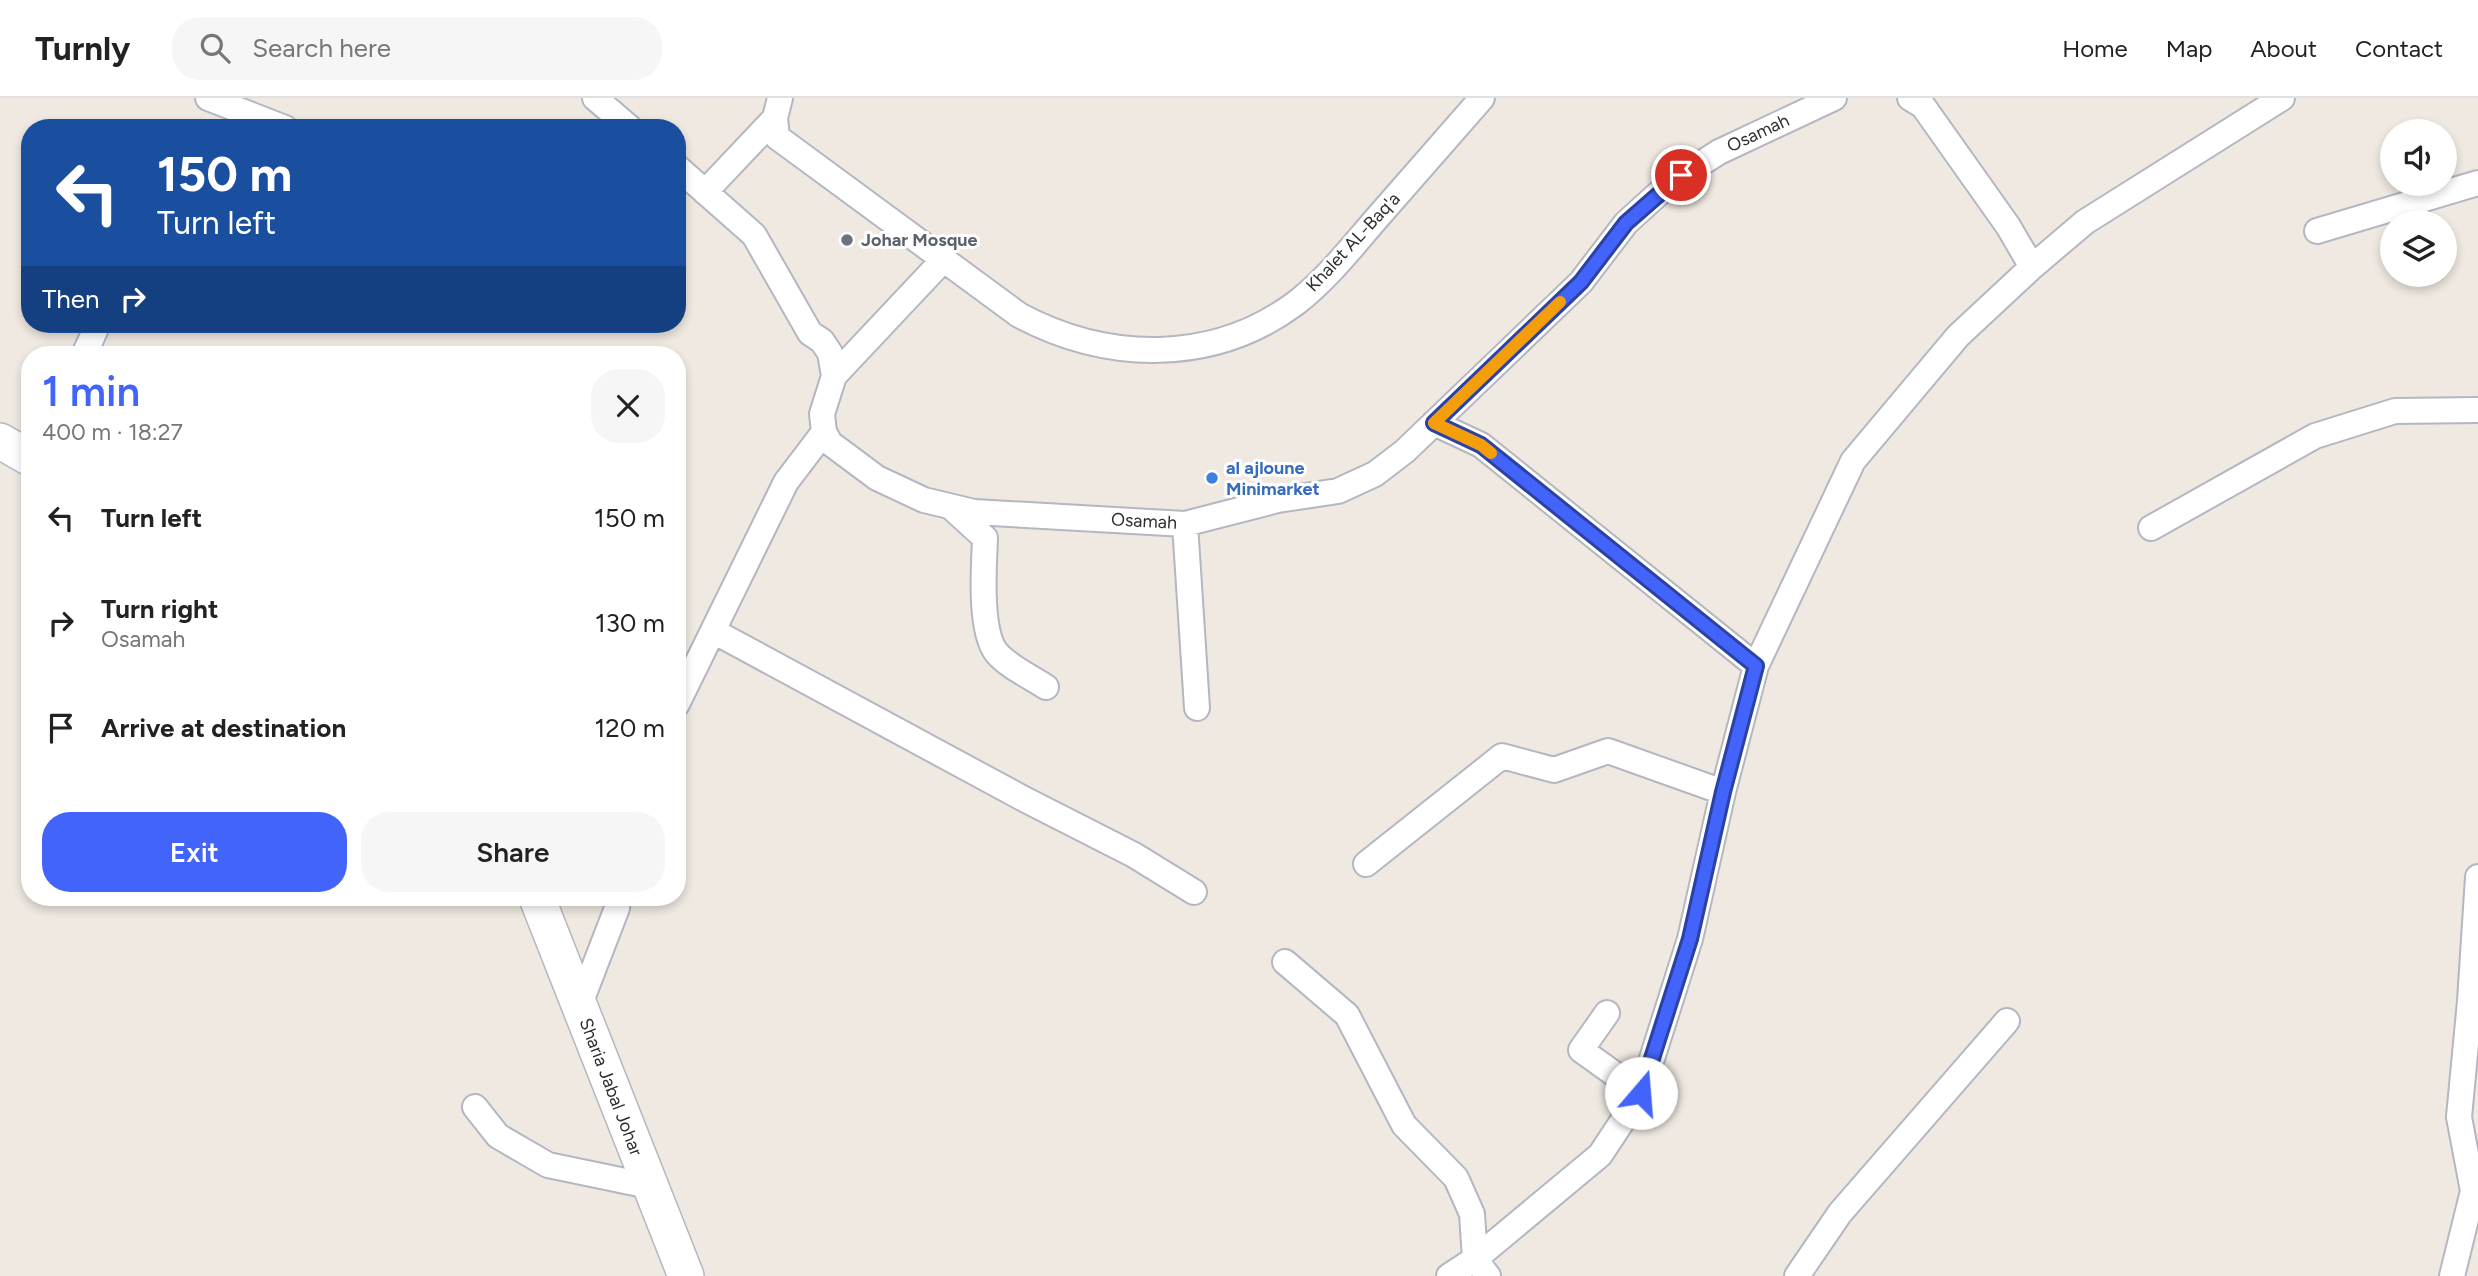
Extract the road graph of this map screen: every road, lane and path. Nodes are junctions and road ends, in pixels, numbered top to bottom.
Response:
1 (208, 98) edge
2 (595, 98) edge
3 (1482, 98) edge
4 (1834, 98) edge
5 (1910, 98) edge
6 (2282, 98) edge
7 (778, 108) edge
8 (262, 119) edge
9 (620, 119) edge
10 (686, 174) edge
11 (2478, 183) edge
12 (705, 192) junction
13 (2317, 231) dead end
14 (945, 258) junction
15 (2032, 267) junction
16 (834, 376) junction
17 (2478, 410) edge
18 (1434, 423) junction
19 (824, 432) junction
20 (0, 441) edge
21 (21, 453) edge
22 (951, 508) junction
23 (1185, 524) junction
24 (2151, 528) dead end
25 (715, 632) junction
26 (1756, 666) junction
27 (686, 687) edge
28 (1046, 687) dead end
29 (1197, 708) dead end
30 (1723, 792) junction
31 (1366, 864) dead end
32 (2478, 877) edge
33 (1194, 892) dead end
34 (540, 906) edge
35 (617, 906) edge
36 (1285, 962) dead end
37 (580, 1004) junction
38 (1607, 1013) dead end
39 (2007, 1021) dead end
40 (1641, 1093) junction
41 (475, 1107) dead end
42 (649, 1186) junction
43 (1482, 1268) edge
44 (686, 1276) edge
45 (1449, 1276) edge
46 (1797, 1276) edge
47 (2452, 1276) edge

1 - 8 street
2 - 9 street
3 - 14 street, Khalet AL-Baq'a
4 - 18 street, Osamah
5 - 15 street
6 - 15 street
7 - 12 street
7 - 14 street, Khalet AL-Baq'a
10 - 12 street
11 - 13 street
12 - 16 street
14 - 16 street
15 - 26 street
16 - 19 street
17 - 24 street
18 - 23 street, Osamah
18 - 26 street
19 - 22 street, Osamah
19 - 25 street
20 - 21 street
22 - 23 street, Osamah
22 - 28 street
23 - 29 street
25 - 27 street
25 - 33 street
26 - 30 street
30 - 31 street
30 - 40 street
32 - 47 street
34 - 37 street, Sharia Jabal Johar
35 - 37 street
36 - 43 street
37 - 42 street, Sharia Jabal Johar
38 - 40 street
39 - 46 street
40 - 43 street
41 - 42 street
42 - 44 street, Sharia Jabal Johar
43 - 45 street

